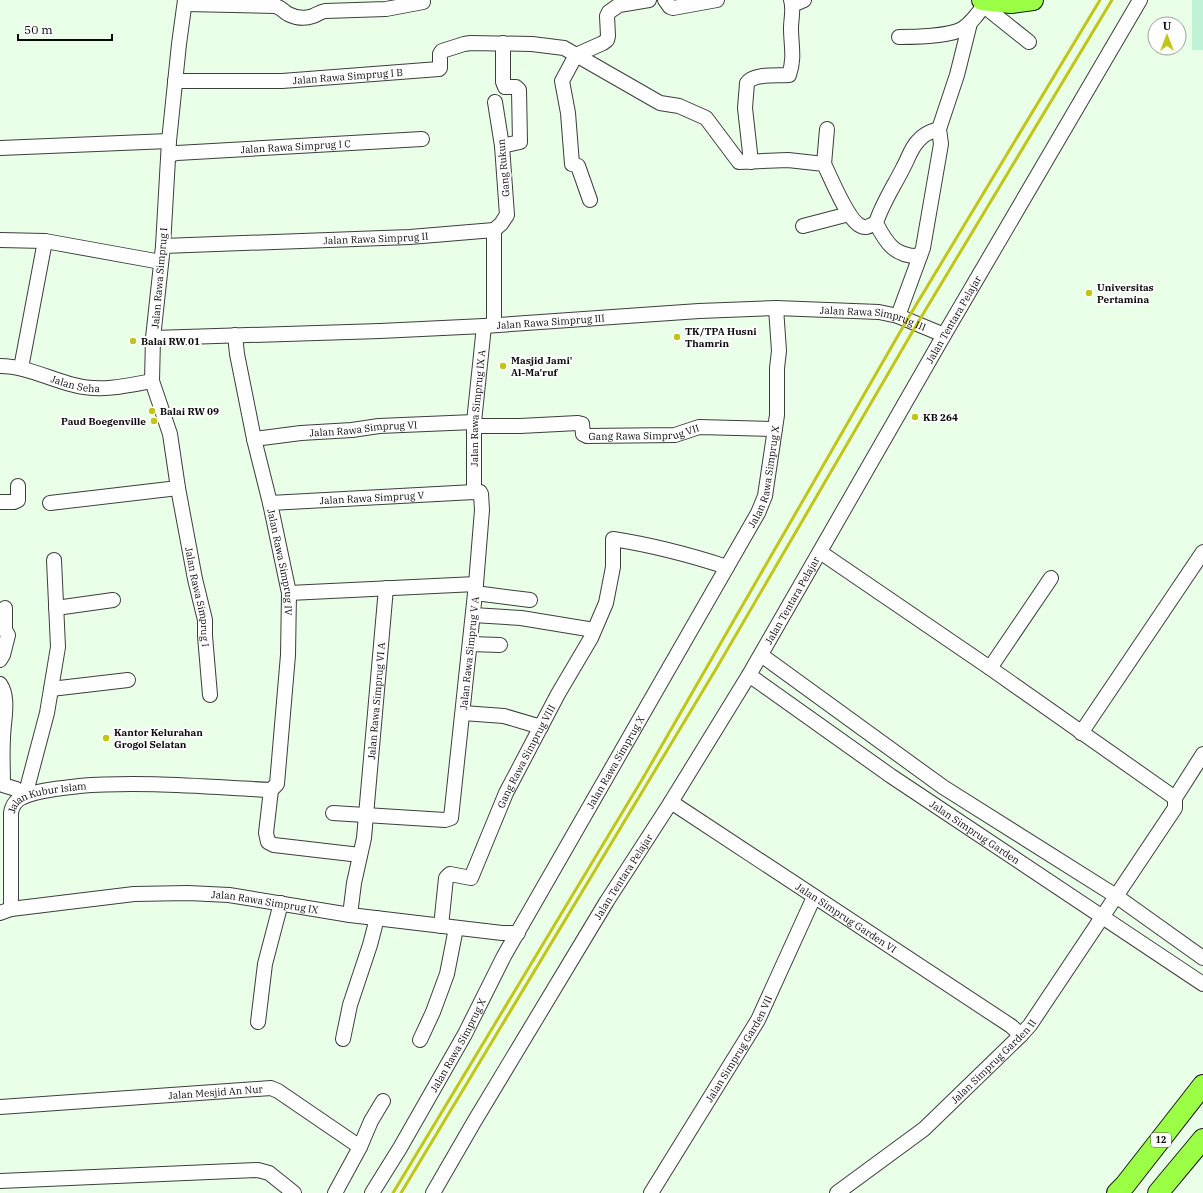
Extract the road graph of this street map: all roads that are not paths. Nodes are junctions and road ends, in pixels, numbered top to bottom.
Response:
1 (649, 0) edge
2 (666, 0) edge
3 (717, 0) edge
4 (1033, 0) edge
5 (1140, 0) edge
6 (185, 2) edge
7 (422, 2) dead end
8 (796, 2) edge
9 (984, 3) edge
10 (970, 24) junction
11 (899, 38) dead end
12 (1029, 42) dead end
13 (503, 43) junction
14 (576, 55) junction
15 (175, 81) junction
16 (495, 102) dead end
17 (827, 129) dead end
18 (939, 129) junction
19 (422, 139) dead end
20 (502, 146) junction
21 (0, 148) edge
22 (169, 148) junction
23 (751, 162) junction
24 (824, 164) junction
25 (590, 200) dead end
26 (849, 214) junction
27 (876, 223) junction
28 (803, 226) dead end
29 (494, 230) junction
30 (0, 240) edge
31 (45, 241) junction
32 (163, 246) junction
33 (920, 256) junction
34 (161, 262) junction
35 (776, 308) junction
36 (898, 316) junction
37 (489, 325) junction
38 (235, 335) junction
39 (944, 335) junction
40 (153, 338) junction
41 (0, 366) edge
42 (21, 368) junction
43 (152, 381) junction
44 (474, 424) junction
45 (775, 429) junction
46 (254, 439) junction
47 (18, 486) dead end
48 (178, 488) junction
49 (474, 492) junction
50 (0, 502) edge
51 (50, 503) dead end
52 (270, 503) junction
53 (820, 552) junction
54 (1203, 552) edge
55 (54, 560) dead end
56 (727, 566) junction
57 (1051, 578) dead end
58 (386, 588) junction
59 (476, 589) junction
60 (289, 593) junction
61 (113, 600) dead end
62 (530, 600) dead end
63 (5, 608) dead end
64 (56, 608) junction
65 (473, 615) junction
66 (594, 630) junction
67 (470, 644) junction
68 (500, 646) dead end
69 (761, 655) junction
70 (0, 660) edge
71 (990, 668) junction
72 (749, 675) junction
73 (128, 680) dead end
74 (0, 684) edge
75 (51, 689) junction
76 (210, 695) dead end
77 (463, 713) junction
78 (541, 727) junction
79 (1081, 733) junction
80 (1203, 754) edge
81 (904, 759) junction
82 (892, 776) junction
83 (943, 787) junction
84 (271, 790) junction
85 (24, 796) junction
86 (1175, 798) junction
87 (671, 802) junction
88 (931, 802) junction
89 (6, 808) edge
90 (333, 813) dead end
91 (367, 815) junction
92 (360, 855) junction
93 (1116, 896) junction
94 (814, 898) junction
95 (281, 903) junction
96 (5, 911) edge
97 (350, 915) junction
98 (1103, 916) junction
99 (377, 918) junction
100 (441, 926) junction
101 (456, 928) junction
102 (518, 933) junction
103 (1203, 958) edge
104 (1203, 984) edge
105 (258, 1022) dead end
106 (1021, 1034) junction
107 (344, 1039) dead end
108 (420, 1040) dead end
109 (1203, 1085) edge
110 (383, 1101) dead end
111 (0, 1107) edge
112 (1203, 1139) edge
113 (360, 1147) junction
114 (0, 1181) edge
115 (294, 1193) edge
116 (335, 1193) edge
117 (372, 1193) edge
118 (433, 1193) edge
119 (651, 1193) edge
120 (837, 1193) edge
121 (1117, 1193) edge
122 (1158, 1193) edge

1 - 14 street
2 - 3 street
4 - 9 highway
5 - 39 street, Jalan Tentara Pelajar
6 - 7 street
6 - 15 street, Jalan Rawa Simprug I
8 - 23 street
9 - 10 street
9 - 12 street
10 - 11 street
10 - 18 street
13 - 14 street
13 - 15 street, Jalan Rawa Simprug I B
13 - 20 street
14 - 23 street
14 - 25 street
15 - 22 street, Jalan Rawa Simprug I
16 - 20 street, Gang Rukun
17 - 24 street
18 - 27 street
18 - 33 street
19 - 22 street, Jalan Rawa Simprug I C
20 - 29 street, Gang Rukun
21 - 22 street, Jalan Rawa Simprug I C
22 - 32 street, Jalan Rawa Simprug I
23 - 24 street
24 - 26 street
26 - 27 street
26 - 28 street
27 - 33 street
29 - 32 street, Jalan Rawa Simprug II
29 - 37 street
30 - 31 street
31 - 34 street
31 - 42 street
32 - 34 street, Jalan Rawa Simprug I
33 - 36 street
34 - 40 street, Jalan Rawa Simprug I
35 - 36 street, Jalan Rawa Simprug III
35 - 37 street, Jalan Rawa Simprug III
35 - 45 street, Jalan Rawa Simprug X
36 - 39 street, Jalan Rawa Simprug III
37 - 38 street, Jalan Rawa Simprug III
37 - 44 street, Jalan Rawa Simprug IX A
38 - 40 street, Jalan Rawa Simprug III
38 - 46 street, Jalan Rawa Simprug IV
39 - 53 street, Jalan Tentara Pelajar
40 - 43 street, Jalan Rawa Simprug I
41 - 42 street, Jalan Seha
42 - 43 street, Jalan Seha
43 - 48 street, Jalan Rawa Simprug I
44 - 45 street, Gang Rawa Simprug VII
44 - 46 street, Jalan Rawa Simprug VI
44 - 49 street, Jalan Rawa Simprug IX A
45 - 56 street, Jalan Rawa Simprug X
46 - 52 street, Jalan Rawa Simprug IV
47 - 50 street
48 - 51 street
48 - 76 street, Jalan Rawa Simprug I
49 - 52 street, Jalan Rawa Simprug V
49 - 59 street, Jalan Rawa Simprug V A
52 - 60 street, Jalan Rawa Simprug IV
53 - 69 street, Jalan Tentara Pelajar
53 - 71 street
54 - 79 street
55 - 64 street
56 - 66 street, Gang Rawa Simprug VIII
56 - 102 street, Jalan Rawa Simprug X
57 - 71 street
58 - 59 street
58 - 60 street
58 - 91 street, Jalan Rawa Simprug VI A
59 - 62 street
59 - 65 street, Jalan Rawa Simprug V A
60 - 84 street, Jalan Rawa Simprug IV
61 - 64 street
63 - 70 street
64 - 75 street
65 - 66 street
65 - 67 street, Jalan Rawa Simprug V A
66 - 78 street, Gang Rawa Simprug VIII
67 - 68 street
67 - 77 street, Jalan Rawa Simprug V A
69 - 72 street, Jalan Tentara Pelajar
69 - 81 street, Jalan Simprug Garden
71 - 79 street
72 - 82 street, Jalan Simprug Garden
72 - 87 street, Jalan Tentara Pelajar
73 - 75 street
74 - 85 street
75 - 85 street
77 - 78 street
77 - 91 street, Jalan Rawa Simprug V A
78 - 100 street, Gang Rawa Simprug VIII
79 - 86 street
80 - 86 street
81 - 82 street
81 - 83 street, Jalan Simprug Garden
82 - 88 street, Jalan Simprug Garden
83 - 88 street
83 - 93 street, Jalan Simprug Garden
84 - 85 street, Jalan Kubur Islam
84 - 92 street, Jalan Rawa Simprug IV
85 - 89 street, Jalan Kubur Islam
86 - 93 street
87 - 94 street, Jalan Simprug Garden VI
87 - 118 street, Jalan Tentara Pelajar
88 - 98 street, Jalan Simprug Garden
89 - 96 street, Jalan Kubur Islam
90 - 91 street
91 - 92 street, Jalan Rawa Simprug VI A
92 - 97 street, Jalan Rawa Simprug VI A
93 - 98 street, Jalan Simprug Garden II
93 - 103 street, Jalan Simprug Garden
94 - 106 street, Jalan Simprug Garden VI
94 - 119 street, Jalan Simprug Garden VII
95 - 96 street, Jalan Rawa Simprug IX
95 - 97 street, Jalan Rawa Simprug IX
95 - 105 street
97 - 99 street, Jalan Rawa Simprug IX
98 - 104 street, Jalan Simprug Garden
98 - 106 street, Jalan Simprug Garden II
99 - 100 street, Jalan Rawa Simprug IX
99 - 107 street
100 - 101 street, Jalan Rawa Simprug IX
101 - 102 street, Jalan Rawa Simprug IX
101 - 108 street
102 - 117 street, Jalan Rawa Simprug X
106 - 120 street, Jalan Simprug Garden II
109 - 121 highway, 12
110 - 113 street
111 - 113 street, Jalan Mesjid An Nur
112 - 122 highway
113 - 116 street
114 - 115 street

